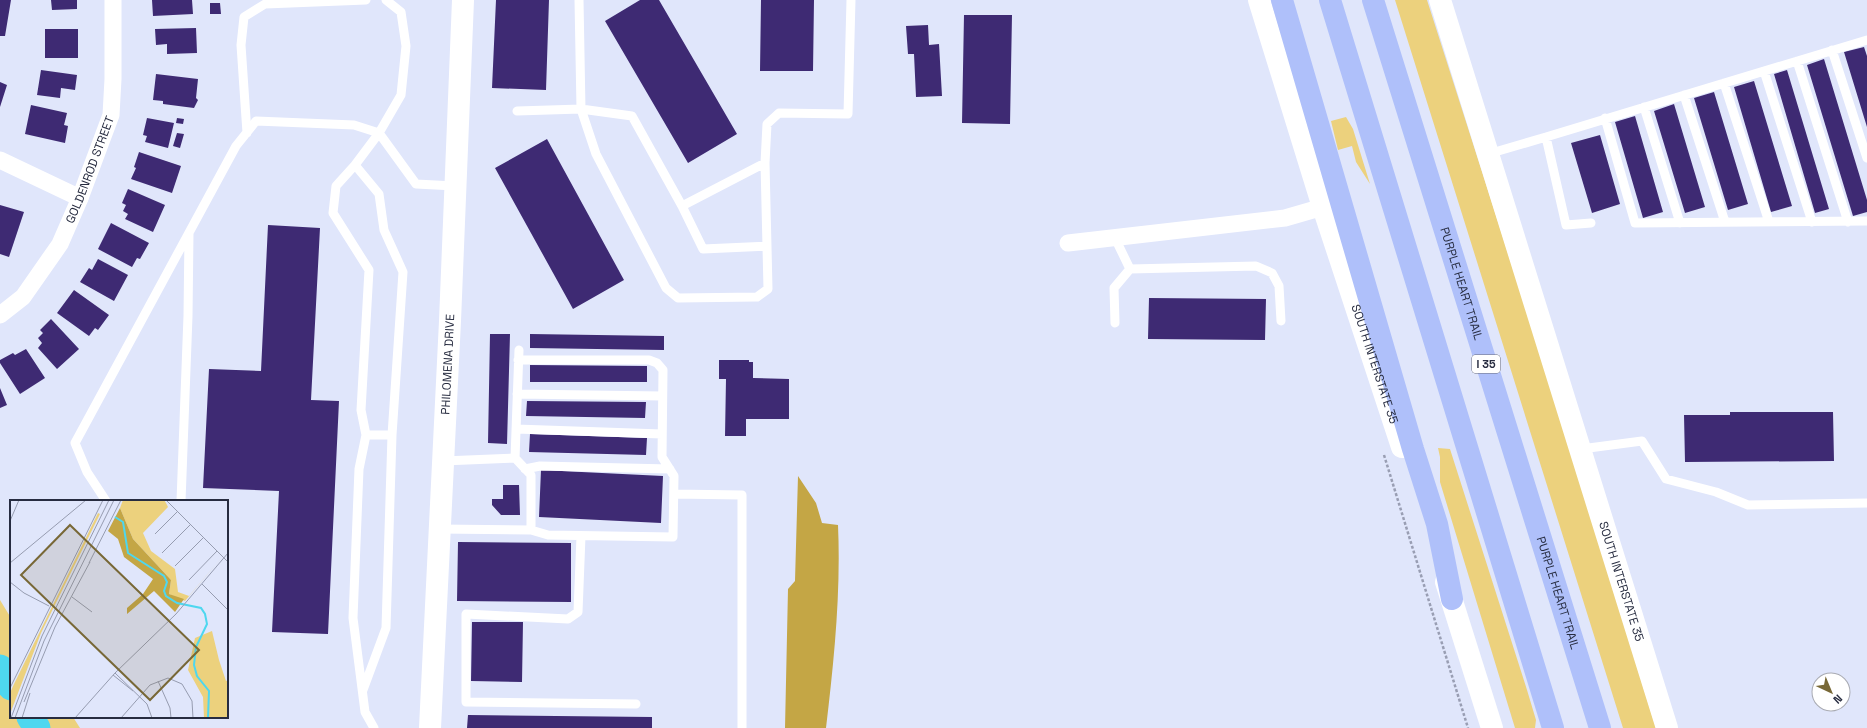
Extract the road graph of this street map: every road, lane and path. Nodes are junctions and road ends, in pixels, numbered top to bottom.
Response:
1 (113, 0) edge
2 (366, 0) edge
3 (386, 0) edge
4 (463, 0) edge
5 (579, 0) edge
6 (851, 0) edge
7 (1259, 0) edge
8 (1282, 0) edge
9 (1330, 0) edge
10 (1373, 0) edge
11 (1440, 0) edge
12 (1867, 40) edge
13 (1832, 50) junction
14 (1797, 61) junction
15 (1764, 71) junction
16 (1724, 82) junction
17 (1684, 95) junction
18 (1644, 106) junction
19 (581, 109) junction
20 (517, 111) dead end
21 (1605, 118) junction
22 (247, 133) junction
23 (379, 133) junction
24 (1546, 137) junction
25 (1488, 154) junction
26 (1867, 158) edge
27 (0, 160) edge
28 (765, 163) junction
29 (355, 165) junction
30 (455, 186) junction
31 (80, 198) junction
32 (682, 206) junction
33 (1323, 207) junction
34 (1867, 221) edge
35 (1680, 222) junction
36 (1725, 222) junction
37 (1769, 222) junction
38 (1812, 222) junction
39 (1848, 222) junction
40 (1590, 223) dead end
41 (188, 232) junction
42 (1115, 238) junction
43 (1068, 243) dead end
44 (767, 246) junction
45 (1130, 269) junction
46 (0, 315) edge
47 (1280, 321) dead end
48 (1115, 323) dead end
49 (519, 350) dead end
50 (518, 360) junction
51 (517, 394) junction
52 (662, 396) junction
53 (516, 429) junction
54 (662, 434) junction
55 (366, 435) junction
56 (392, 435) junction
57 (1581, 449) junction
58 (515, 458) junction
59 (443, 460) junction
60 (525, 469) junction
61 (670, 470) junction
62 (674, 494) junction
63 (105, 500) edge
64 (180, 500) edge
65 (1867, 503) edge
66 (439, 529) junction
67 (531, 530) junction
68 (581, 536) junction
69 (1452, 600) junction
70 (363, 692) junction
71 (636, 704) dead end
72 (374, 728) edge
73 (430, 728) edge
74 (742, 728) edge
75 (1492, 728) edge
76 (1553, 728) edge
77 (1600, 728) edge
78 (1667, 728) edge

1 - 31 street, GOLDENROD STREET
2 - 22 lane
3 - 23 lane
4 - 30 main road, PHILOMENA DRIVE
5 - 19 lane
6 - 28 lane
7 - 33 main road, SOUTH INTERSTATE 35
8 - 69 highway
9 - 76 highway
10 - 77 highway, PURPLE HEART TRAIL / I 35
11 - 25 main road, SOUTH INTERSTATE 35
12 - 13 lane
13 - 14 lane
13 - 26 lane
14 - 15 lane
14 - 39 lane
15 - 16 lane
15 - 38 lane
16 - 17 lane
16 - 37 lane
17 - 18 lane
17 - 36 lane
18 - 21 lane
18 - 35 lane
19 - 20 lane
19 - 32 lane
19 - 44 lane
21 - 24 lane
21 - 35 lane
22 - 23 lane
22 - 41 lane
23 - 29 lane
23 - 30 lane
24 - 25 lane
24 - 40 lane
25 - 57 main road, SOUTH INTERSTATE 35
27 - 31 street
28 - 32 lane
28 - 44 lane
29 - 55 lane
29 - 56 lane
30 - 59 main road, PHILOMENA DRIVE
31 - 46 street, GOLDENROD STREET
32 - 44 lane
33 - 42 street
33 - 69 main road, SOUTH INTERSTATE 35
34 - 39 lane
35 - 36 lane
36 - 37 lane
37 - 38 lane
38 - 39 lane
41 - 63 lane
41 - 64 lane
42 - 43 street
42 - 45 lane
45 - 47 lane
45 - 48 lane
49 - 50 lane
50 - 51 lane
50 - 52 lane
51 - 52 lane
51 - 53 lane
52 - 54 lane
53 - 54 lane
53 - 58 lane
54 - 61 lane
55 - 56 lane
55 - 70 lane
56 - 70 lane
57 - 65 lane
57 - 78 main road, SOUTH INTERSTATE 35
58 - 59 lane
58 - 60 lane
59 - 66 main road, PHILOMENA DRIVE
60 - 61 lane
60 - 67 lane
61 - 62 lane
62 - 68 lane
62 - 74 lane
66 - 67 lane
66 - 73 main road, PHILOMENA DRIVE
67 - 68 lane
68 - 71 lane
69 - 75 main road, SOUTH INTERSTATE 35
70 - 72 lane

